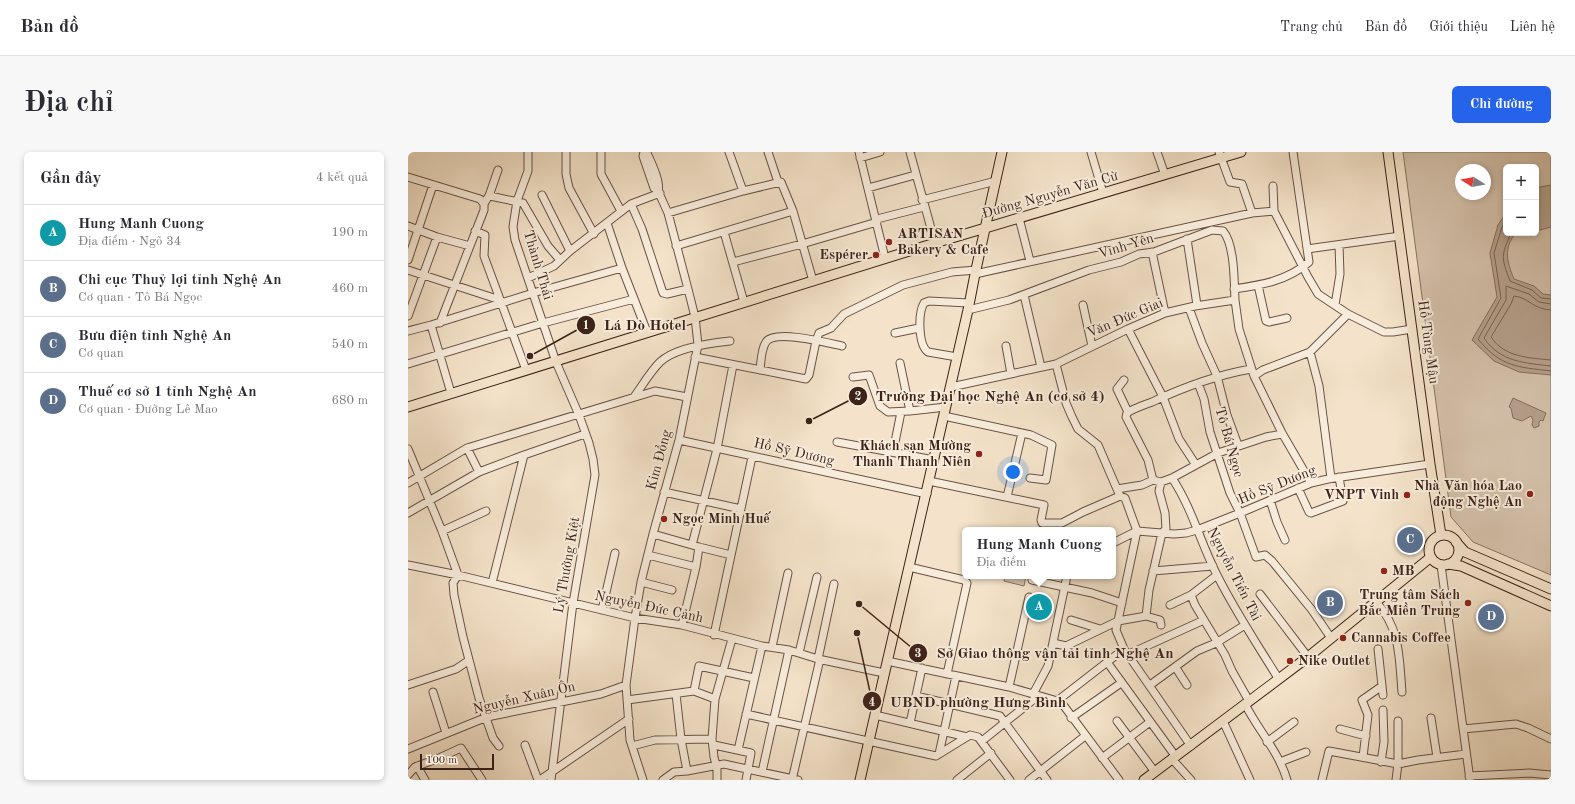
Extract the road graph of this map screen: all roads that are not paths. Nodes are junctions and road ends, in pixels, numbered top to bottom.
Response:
1 (528, 152) edge
2 (566, 152) edge
3 (601, 152) edge
4 (644, 152) edge
5 (729, 152) edge
6 (768, 152) edge
7 (880, 152) edge
8 (910, 152) edge
9 (1002, 152) edge
10 (1091, 152) edge
11 (1157, 152) edge
12 (1241, 152) edge
13 (1293, 152) edge
14 (1388, 152) edge
15 (859, 155) edge
16 (1221, 155) edge
17 (498, 170) dead end
18 (915, 175) junction
19 (1165, 175) junction
20 (408, 177) edge
21 (996, 181) junction
22 (778, 182) junction
23 (433, 185) junction
24 (1273, 186) dead end
25 (868, 188) junction
26 (743, 191) junction
27 (659, 192) junction
28 (1103, 193) junction
29 (542, 195) dead end
30 (489, 196) junction
31 (517, 201) junction
32 (923, 203) junction
33 (484, 204) junction
34 (631, 204) junction
35 (621, 211) junction
36 (793, 211) junction
37 (1274, 211) junction
38 (1252, 213) junction
39 (668, 214) junction
40 (1019, 218) junction
41 (877, 221) junction
42 (607, 223) junction
43 (408, 226) edge
44 (985, 228) junction
45 (417, 230) junction
46 (476, 231) junction
47 (724, 232) junction
48 (594, 234) junction
49 (1400, 236) junction
50 (437, 237) junction
51 (1187, 239) junction
52 (934, 243) junction
53 (802, 244) junction
54 (1339, 245) junction
55 (470, 246) junction
56 (676, 246) junction
57 (1308, 249) junction
58 (570, 251) junction
59 (1152, 252) junction
60 (886, 258) junction
61 (408, 260) edge
62 (560, 260) junction
63 (1030, 261) junction
64 (733, 262) junction
65 (622, 268) junction
66 (1303, 268) junction
67 (408, 270) edge
68 (975, 272) junction
69 (422, 275) junction
70 (528, 278) junction
71 (813, 281) junction
72 (455, 284) junction
73 (1258, 285) junction
74 (688, 288) junction
75 (1234, 289) junction
76 (533, 293) junction
77 (1024, 295) junction
78 (634, 299) junction
79 (1235, 300) junction
80 (500, 302) junction
81 (744, 302) junction
82 (1083, 305) dead end
83 (1197, 305) junction
84 (1335, 305) junction
85 (969, 306) junction
86 (1189, 308) junction
87 (1165, 314) junction
88 (1348, 314) junction
89 (408, 316) edge
90 (694, 317) junction
91 (1287, 318) dead end
92 (440, 323) junction
93 (543, 323) junction
94 (431, 325) junction
95 (408, 326) edge
96 (919, 328) junction
97 (416, 329) junction
98 (1128, 329) junction
99 (1412, 329) junction
100 (408, 331) edge
101 (512, 332) junction
102 (647, 332) junction
103 (895, 332) dead end
104 (800, 334) dead end
105 (818, 337) junction
106 (730, 341) dead end
107 (698, 345) junction
108 (842, 346) dead end
109 (1006, 346) dead end
110 (1092, 346) junction
111 (1310, 352) junction
112 (439, 354) junction
113 (695, 357) junction
114 (957, 357) junction
115 (556, 362) junction
116 (900, 363) dead end
117 (408, 364) edge
118 (1056, 364) junction
119 (733, 365) junction
120 (1041, 367) junction
121 (526, 370) junction
122 (760, 370) junction
123 (1253, 372) junction
124 (1011, 374) junction
125 (1217, 376) junction
126 (853, 377) dead end
127 (1124, 380) dead end
128 (1198, 383) junction
129 (951, 388) junction
130 (451, 393) junction
131 (687, 397) junction
132 (1163, 397) junction
133 (634, 398) junction
134 (408, 407) edge
135 (910, 411) junction
136 (901, 412) junction
137 (945, 412) junction
138 (1128, 412) junction
139 (579, 415) junction
140 (1022, 433) junction
141 (585, 434) junction
142 (1282, 434) junction
143 (678, 440) junction
144 (837, 442) dead end
145 (1238, 445) junction
146 (467, 448) junction
147 (408, 449) edge
148 (717, 449) junction
149 (893, 452) junction
150 (1218, 453) junction
151 (524, 455) junction
152 (752, 457) junction
153 (934, 460) junction
154 (1430, 464) junction
155 (1196, 465) junction
156 (479, 472) junction
157 (420, 477) junction
158 (1340, 477) junction
159 (1030, 478) dead end
160 (1172, 478) junction
161 (1331, 478) junction
162 (1153, 480) junction
163 (930, 481) junction
164 (1161, 482) junction
165 (408, 483) edge
166 (1311, 483) junction
167 (1298, 488) junction
168 (1117, 489) junction
169 (664, 492) junction
170 (927, 494) junction
171 (1120, 496) junction
172 (1007, 498) junction
173 (430, 500) junction
174 (1270, 500) junction
175 (704, 501) junction
176 (741, 509) junction
177 (486, 512) dead end
178 (408, 513) edge
179 (1240, 513) junction
180 (1197, 530) junction
181 (1136, 531) junction
182 (442, 532) junction
183 (1162, 533) junction
184 (653, 534) junction
185 (1441, 535) junction
186 (1285, 540) dead end
187 (1116, 542) edge
188 (1456, 542) junction
189 (696, 546) junction
190 (615, 553) dead end
191 (648, 555) junction
192 (732, 555) junction
193 (1431, 557) junction
194 (1445, 564) junction
195 (408, 565) edge
196 (1213, 566) junction
197 (696, 567) junction
198 (909, 567) junction
199 (1502, 568) junction
200 (1153, 571) junction
201 (788, 573) dead end
202 (458, 575) junction
203 (1217, 575) junction
204 (817, 577) dead end
205 (1066, 579) edge
206 (1032, 580) dead end
207 (642, 582) junction
208 (1496, 582) junction
209 (492, 583) junction
210 (834, 584) dead end
211 (1064, 587) junction
212 (1551, 589) edge
213 (672, 590) dead end
214 (1260, 594) dead end
215 (1191, 595) junction
216 (1029, 597) dead end
217 (1376, 602) junction
218 (573, 603) junction
219 (1122, 603) junction
220 (1170, 605) dead end
221 (1551, 606) edge
222 (602, 610) junction
223 (1146, 616) junction
224 (634, 618) junction
225 (1071, 620) dead end
226 (1204, 620) junction
227 (1118, 621) junction
228 (682, 625) junction
229 (1162, 625) dead end
230 (1245, 625) junction
231 (1100, 629) junction
232 (714, 635) junction
233 (1331, 638) junction
234 (732, 639) junction
235 (1053, 643) junction
236 (1216, 643) junction
237 (762, 646) junction
238 (772, 647) junction
239 (1378, 649) dead end
240 (789, 650) junction
241 (1126, 652) junction
242 (799, 653) junction
243 (1308, 657) junction
244 (819, 659) junction
245 (468, 661) junction
246 (887, 661) junction
247 (1106, 662) junction
248 (922, 668) junction
249 (1176, 668) junction
250 (723, 672) junction
251 (884, 673) junction
252 (947, 674) junction
253 (956, 676) junction
254 (754, 678) junction
255 (1278, 678) junction
256 (1122, 682) junction
257 (1150, 684) junction
258 (408, 685) edge
259 (626, 685) junction
260 (1187, 685) dead end
261 (1382, 686) junction
262 (1009, 687) junction
263 (694, 691) junction
264 (433, 692) dead end
265 (1402, 692) dead end
266 (676, 694) junction
267 (1036, 695) junction
268 (1383, 695) dead end
269 (916, 696) junction
270 (715, 699) junction
271 (627, 700) junction
272 (1057, 701) junction
273 (560, 702) junction
274 (1247, 702) junction
275 (950, 704) junction
276 (1383, 710) dead end
277 (746, 714) junction
278 (875, 715) junction
279 (486, 717) junction
280 (1071, 718) junction
281 (1431, 718) dead end
282 (629, 719) junction
283 (773, 720) junction
284 (1223, 720) junction
285 (1117, 721) dead end
286 (1398, 721) dead end
287 (1006, 722) junction
288 (1150, 722) junction
289 (1294, 722) dead end
290 (910, 723) junction
291 (804, 727) junction
292 (1340, 729) dead end
293 (1463, 729) junction
294 (944, 730) junction
295 (446, 733) junction
296 (1085, 736) junction
297 (1366, 736) junction
298 (968, 737) junction
299 (1129, 738) junction
300 (681, 739) junction
301 (1551, 739) edge
302 (982, 741) junction
303 (713, 742) junction
304 (869, 742) junction
305 (1267, 742) junction
306 (526, 745) dead end
307 (499, 746) dead end
308 (632, 746) junction
309 (1191, 746) junction
310 (408, 748) edge
311 (738, 750) junction
312 (1306, 752) dead end
313 (939, 754) junction
314 (991, 754) junction
315 (1466, 754) junction
316 (1437, 757) junction
317 (1102, 758) junction
318 (1174, 758) junction
319 (1363, 758) junction
320 (1280, 762) junction
321 (1381, 762) junction
322 (1398, 764) junction
323 (716, 765) junction
324 (417, 766) junction
325 (748, 770) junction
326 (553, 771) junction
327 (687, 771) junction
328 (1040, 771) junction
329 (762, 772) junction
330 (1155, 772) junction
331 (408, 775) edge
332 (1551, 775) edge
333 (1470, 778) edge
334 (425, 780) edge
335 (482, 780) edge
336 (539, 780) edge
337 (551, 780) edge
338 (643, 780) edge
339 (663, 780) edge
340 (717, 780) edge
341 (746, 780) edge
342 (794, 780) edge
343 (860, 780) edge
344 (957, 780) edge
345 (1010, 780) edge
346 (1029, 780) edge
347 (1047, 780) edge
348 (1119, 780) edge
349 (1144, 780) edge
350 (1191, 780) edge
351 (1250, 780) edge
352 (1287, 780) edge
353 (1322, 780) edge
354 (1396, 780) edge

1 - 31 street, Thành Thái
2 - 48 street
3 - 35 street
4 - 27 street, Kim Đồng
5 - 26 street
6 - 22 street
7 - 15 street
8 - 18 street
9 - 21 main road
10 - 28 street
11 - 19 street
12 - 16 main road, Đường Nguyễn Văn Cừ
13 - 57 street
14 - 49 main road, Hồ Tùng Mậu
15 - 25 street
16 - 19 main road, Đường Nguyễn Văn Cừ
16 - 38 street
17 - 30 street
18 - 25 street
18 - 32 street
19 - 28 main road, Đường Nguyễn Văn Cừ
20 - 23 street
21 - 32 street
21 - 44 main road
22 - 26 street
22 - 36 street
23 - 33 street
23 - 45 street
24 - 37 street
25 - 41 street
26 - 39 street
27 - 34 street
27 - 39 street, Kim Đồng
28 - 40 main road, Đường Nguyễn Văn Cừ
29 - 58 street
30 - 31 street
30 - 33 street
31 - 62 street
31 - 70 street, Thành Thái
32 - 41 street
32 - 52 street
33 - 46 street
34 - 35 street
34 - 74 street
35 - 42 street
36 - 47 street
36 - 53 street
37 - 38 street
37 - 66 street
38 - 63 street
39 - 56 street, Kim Đồng
40 - 44 main road, Đường Nguyễn Văn Cừ
40 - 63 street
41 - 53 street
41 - 60 street
42 - 48 street
42 - 65 street
43 - 45 street
44 - 52 main road, Đường Nguyễn Văn Cừ
44 - 68 main road
45 - 50 street
45 - 61 street
46 - 55 street
46 - 80 street
47 - 56 street
47 - 64 street
48 - 58 street
49 - 54 street
49 - 99 main road, Hồ Tùng Mậu
50 - 55 street
50 - 69 street
51 - 59 street, Vĩnh Yên
51 - 75 street, Vĩnh Yên
51 - 83 street
52 - 60 main road, Đường Nguyễn Văn Cừ
53 - 64 street
53 - 71 street
54 - 57 street
54 - 84 street
55 - 72 street
56 - 74 street, Kim Đồng
57 - 66 street
58 - 62 street
59 - 77 street, Vĩnh Yên
59 - 87 street
60 - 71 main road, Đường Nguyễn Văn Cừ
62 - 70 street
63 - 68 street
64 - 81 street
65 - 76 street
65 - 78 street
66 - 73 street
66 - 84 street
67 - 69 street
68 - 85 main road
68 - 105 street
69 - 72 street
69 - 89 street
70 - 76 street, Thành Thái
71 - 81 main road, Đường Nguyễn Văn Cừ
72 - 80 street
72 - 92 street
73 - 75 street
73 - 91 street
74 - 90 street, Kim Đồng
75 - 79 street, Vĩnh Yên
76 - 80 street
76 - 93 street, Thành Thái
77 - 85 street, Vĩnh Yên
77 - 120 street
78 - 93 street
78 - 102 street
79 - 83 street, Văn Đức Giai
79 - 123 street
80 - 92 street
80 - 101 street
81 - 90 main road, Đường Nguyễn Văn Cừ
82 - 110 street
83 - 86 street, Văn Đức Giai
84 - 88 street
85 - 96 street, Vĩnh Yên
85 - 114 main road
86 - 87 street, Văn Đức Giai
86 - 125 street
87 - 98 street, Văn Đức Giai
88 - 99 street
88 - 111 street
90 - 102 main road, Đường Nguyễn Văn Cừ
90 - 107 street, Kim Đồng
92 - 94 street
93 - 101 street
93 - 115 street, Thành Thái
94 - 97 street
94 - 112 street
95 - 97 street
96 - 103 street
96 - 114 street
97 - 100 street
98 - 110 street, Văn Đức Giai
98 - 132 street
99 - 154 main road, Hồ Tùng Mậu
101 - 112 street
101 - 121 street
102 - 115 main road, Đường Nguyễn Văn Cừ
104 - 105 street
105 - 108 street
105 - 122 street
105 - 122 street
106 - 107 street
107 - 113 street, Kim Đồng
107 - 133 street
109 - 124 street
110 - 118 street, Văn Đức Giai
111 - 123 street
111 - 161 street
112 - 117 street
112 - 130 street
113 - 119 street
113 - 131 street, Kim Đồng
114 - 129 main road
115 - 121 main road, Đường Nguyễn Văn Cừ
115 - 139 street, Lý Thường Kiệt
116 - 135 street
118 - 120 street, Văn Đức Giai
118 - 168 street
119 - 122 street
119 - 148 street
120 - 124 street, Văn Đức Giai
121 - 130 main road, Đường Nguyễn Văn Cừ
123 - 125 street
123 - 142 street
124 - 129 street, Văn Đức Giai
125 - 128 street
125 - 145 street
126 - 136 street
127 - 138 street
128 - 132 street
128 - 150 street, Tô Bá Ngọc
129 - 137 main road
130 - 134 main road, Đường Nguyễn Văn Cừ
131 - 133 street
131 - 143 street, Kim Đồng
132 - 138 street
132 - 155 street
133 - 139 street
135 - 136 street
135 - 137 street
136 - 149 street
137 - 140 street
137 - 153 main road
138 - 162 street
139 - 141 street, Lý Thường Kiệt
139 - 146 street
140 - 159 street
140 - 172 street
141 - 151 street
141 - 218 street, Lý Thường Kiệt
142 - 145 street
142 - 166 street
143 - 148 street, Hồ Sỹ Dương
143 - 169 street, Kim Đồng
144 - 149 street
145 - 150 street
146 - 156 street
146 - 157 street
147 - 157 street
148 - 152 street, Hồ Sỹ Dương
148 - 175 street
149 - 153 street
150 - 155 street
150 - 179 street, Tô Bá Ngọc
151 - 156 street
151 - 209 street
152 - 170 street, Hồ Sỹ Dương
152 - 176 street
153 - 163 main road
154 - 158 street, Hồ Sỹ Dương
154 - 185 main road, Hồ Tùng Mậu
155 - 160 street
156 - 173 street
157 - 165 street
157 - 173 street
158 - 161 street, Hồ Sỹ Dương
158 - 167 street
160 - 164 street
160 - 180 street, Nguyễn Tiến Tài
161 - 166 street, Hồ Sỹ Dương
162 - 164 street
162 - 168 street
163 - 170 main road
163 - 172 street
164 - 183 street
166 - 167 street, Hồ Sỹ Dương
167 - 174 street, Hồ Sỹ Dương
168 - 171 street
169 - 175 street
169 - 184 street, Kim Đồng
170 - 198 main road
171 - 172 street
171 - 181 street
173 - 178 street
173 - 182 street
174 - 179 street, Hồ Sỹ Dương
174 - 186 street
175 - 176 street
175 - 189 street
176 - 192 street
177 - 182 street
179 - 180 street, Hồ Sỹ Dương
179 - 233 street, Tô Bá Ngọc
180 - 183 street, Hồ Sỹ Dương
180 - 196 street, Nguyễn Tiến Tài
181 - 183 street, Hồ Sỹ Dương
181 - 187 street
181 - 219 street
182 - 202 street
183 - 200 street
184 - 189 street
184 - 191 street, Kim Đồng
185 - 188 main road
185 - 193 main road
188 - 194 main road
188 - 199 main road
189 - 192 street
189 - 197 street
190 - 222 street
191 - 197 street
191 - 207 street, Kim Đồng
192 - 232 street
193 - 194 main road
193 - 217 main road
194 - 208 main road
194 - 293 street
195 - 202 street, Nguyễn Đức Cảnh
196 - 200 street
196 - 203 street, Nguyễn Tiến Tài
197 - 228 street
198 - 246 main road
198 - 252 street
199 - 208 main road
199 - 212 main road
200 - 223 street
201 - 238 street
202 - 209 street, Nguyễn Đức Cảnh
202 - 245 street
203 - 215 street
203 - 230 street, Nguyễn Tiến Tài
204 - 242 street
205 - 211 street
206 - 211 street
207 - 213 street
207 - 224 street, Kim Đồng
208 - 221 main road
209 - 218 street, Nguyễn Đức Cảnh
210 - 244 street
211 - 219 street
211 - 235 street
214 - 243 street
215 - 220 street
215 - 226 street
216 - 262 street
217 - 233 main road
217 - 265 street
218 - 222 street, Nguyễn Đức Cảnh
218 - 273 street, Lý Thường Kiệt
219 - 227 street
222 - 224 street, Nguyễn Đức Cảnh
223 - 227 street
223 - 229 street
224 - 228 street, Nguyễn Đức Cảnh
224 - 259 street, Kim Đồng
225 - 231 street
226 - 236 street
226 - 241 street
227 - 231 street
227 - 241 street
228 - 232 street, Nguyễn Đức Cảnh
230 - 236 street
230 - 255 street, Nguyễn Tiến Tài
231 - 235 street
232 - 234 street, Nguyễn Đức Cảnh
233 - 243 main road
234 - 237 street, Nguyễn Đức Cảnh
234 - 250 street
235 - 267 street
236 - 249 street
236 - 274 street
237 - 238 street, Nguyễn Đức Cảnh
237 - 254 street
238 - 240 street, Nguyễn Đức Cảnh
239 - 261 street
240 - 242 street, Nguyễn Đức Cảnh
240 - 283 street
241 - 247 street
241 - 257 street
242 - 244 street, Nguyễn Đức Cảnh
243 - 255 main road
244 - 251 street, Nguyễn Đức Cảnh
244 - 291 street
245 - 258 street
245 - 279 street
246 - 248 street
246 - 251 main road
247 - 256 street
247 - 272 street
248 - 252 street
248 - 269 street
249 - 257 street
249 - 260 street
250 - 254 street
250 - 263 street
250 - 270 street
251 - 278 main road
252 - 253 street
253 - 262 street
253 - 275 street
254 - 277 street
255 - 274 main road
256 - 280 street
256 - 288 street
257 - 309 street
259 - 271 street, Kim Đồng
259 - 273 street, Nguyễn Xuân Ôn
261 - 268 street
261 - 297 street
262 - 267 street
263 - 266 street
263 - 270 street
264 - 295 street
266 - 271 street
266 - 300 street
267 - 272 street
267 - 287 street
269 - 275 street
269 - 290 street
270 - 303 street
271 - 282 street, Kim Đồng
272 - 280 street
273 - 279 street, Nguyễn Xuân Ôn
273 - 326 street, Lý Thường Kiệt
274 - 284 main road
274 - 305 street
275 - 287 street
275 - 294 street
276 - 321 street
277 - 283 street
277 - 311 street
278 - 290 street
278 - 304 main road
279 - 295 street, Nguyễn Xuân Ôn
279 - 307 street
280 - 296 street
281 - 316 street
282 - 308 street, Kim Đồng
282 - 326 street
283 - 291 street
283 - 329 street
284 - 309 main road
284 - 351 street
285 - 299 street
286 - 322 street
287 - 302 street
287 - 328 street
288 - 299 street
288 - 318 street
289 - 305 street
290 - 294 street
291 - 304 street
291 - 342 street
292 - 297 street
293 - 301 street
293 - 315 street
294 - 298 street
294 - 313 street
295 - 310 street, Nguyễn Xuân Ôn
296 - 317 street
296 - 328 street
297 - 319 street
298 - 302 street
298 - 313 street
299 - 317 street
299 - 330 street
300 - 303 street
300 - 308 street
300 - 327 street
302 - 314 street
303 - 311 street
303 - 323 street
304 - 313 street
304 - 343 main road
305 - 320 street
306 - 336 street
308 - 338 street, Kim Đồng
309 - 318 main road
311 - 325 street
312 - 320 street
314 - 344 street
314 - 345 street
315 - 316 street
315 - 333 street
316 - 322 street
317 - 348 street
318 - 330 main road
318 - 350 street
319 - 321 street
319 - 353 street
320 - 352 street
321 - 322 street
322 - 354 street
323 - 325 street
323 - 327 street
323 - 340 street
324 - 331 street
324 - 334 street
324 - 335 street
325 - 329 street
325 - 341 street
326 - 336 street
326 - 337 street, Lý Thường Kiệt
327 - 339 street
328 - 346 street
328 - 347 street
329 - 342 street
330 - 349 main road
332 - 333 street

